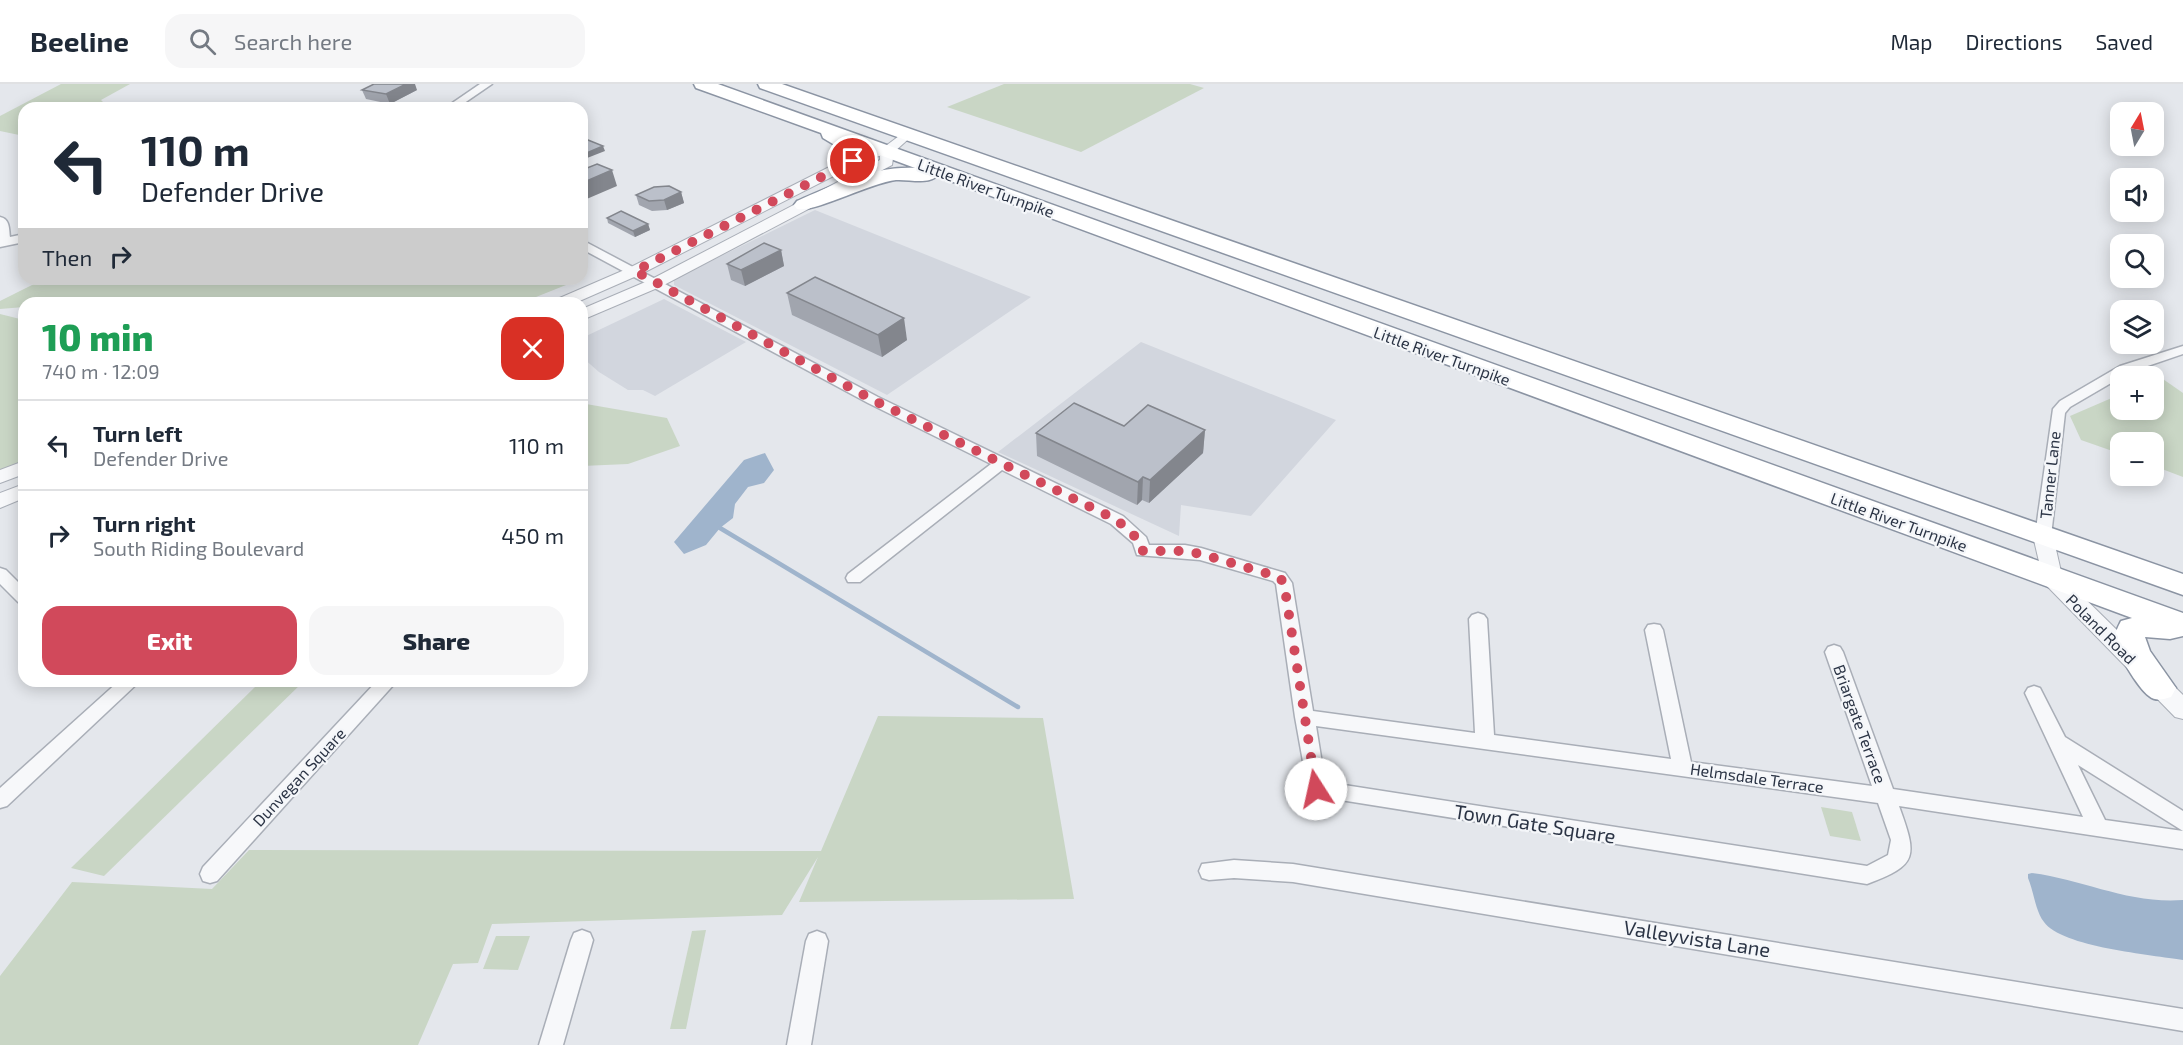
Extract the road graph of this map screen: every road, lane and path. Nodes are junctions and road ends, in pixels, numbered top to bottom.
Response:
1 (487, 84) edge
2 (702, 84) edge
3 (766, 84) edge
4 (459, 102) edge
5 (808, 123) junction
6 (907, 134) junction
7 (886, 151) junction
8 (839, 169) junction
9 (1056, 177) dead end
10 (1014, 198) junction
11 (804, 205) junction
12 (0, 220) edge
13 (18, 239) edge
14 (3, 243) edge
15 (588, 247) edge
16 (1247, 253) junction
17 (635, 271) junction
18 (656, 283) junction
19 (575, 297) edge
20 (588, 312) edge
21 (2183, 350) edge
22 (1000, 464) junction
23 (18, 470) edge
24 (0, 477) edge
25 (18, 493) edge
26 (0, 501) edge
27 (2043, 536) junction
28 (0, 574) edge
29 (854, 578) dead end
30 (2052, 578) junction
31 (2183, 585) edge
32 (18, 592) edge
33 (1478, 619) dead end
34 (2183, 625) edge
35 (1653, 630) dead end
36 (2183, 631) edge
37 (1834, 652) dead end
38 (124, 687) edge
39 (382, 687) edge
40 (2160, 688) junction
41 (2034, 693) dead end
42 (2183, 710) edge
43 (1305, 717) junction
44 (1485, 741) junction
45 (2059, 742) junction
46 (1683, 768) junction
47 (1886, 796) junction
48 (0, 800) edge
49 (2183, 822) edge
50 (2099, 828) junction
51 (2183, 840) edge
52 (1209, 871) dead end
53 (210, 874) dead end
54 (582, 940) dead end
55 (817, 941) dead end
56 (2183, 1020) edge
57 (551, 1045) edge
58 (799, 1045) edge

1 - 4 street
2 - 5 highway, Little River Turnpike
3 - 6 highway, Little River Turnpike
5 - 7 highway, Little River Turnpike
5 - 8 highway
6 - 7 street
6 - 16 highway, Little River Turnpike
7 - 8 street
7 - 10 highway, Little River Turnpike
7 - 11 street
8 - 17 street
9 - 16 highway
10 - 11 highway
10 - 30 highway, Little River Turnpike
11 - 18 street
12 - 14 street
13 - 14 street
15 - 17 street
16 - 27 highway, Little River Turnpike
17 - 18 street
17 - 19 street
18 - 20 street
18 - 22 street
21 - 27 street, Tanner Lane
22 - 29 street
22 - 43 street, Town Gate Square
23 - 24 street
25 - 26 street
27 - 30 street
27 - 31 highway, Little River Turnpike
28 - 32 street
30 - 34 highway, Little River Turnpike
30 - 40 street, Poland Road
33 - 44 street
35 - 46 street
36 - 40 highway
37 - 47 street, Briargate Terrace
38 - 48 street
39 - 53 street, Dunvegan Square
40 - 42 street, Poland Road
41 - 45 street
43 - 44 street, Helmsdale Terrace
43 - 47 street, Town Gate Square
44 - 46 street, Helmsdale Terrace
45 - 49 street
45 - 50 street
46 - 47 street, Helmsdale Terrace
47 - 50 street, Helmsdale Terrace
50 - 51 street, Helmsdale Terrace
52 - 56 street, Valleyvista Lane
54 - 57 street
55 - 58 street

